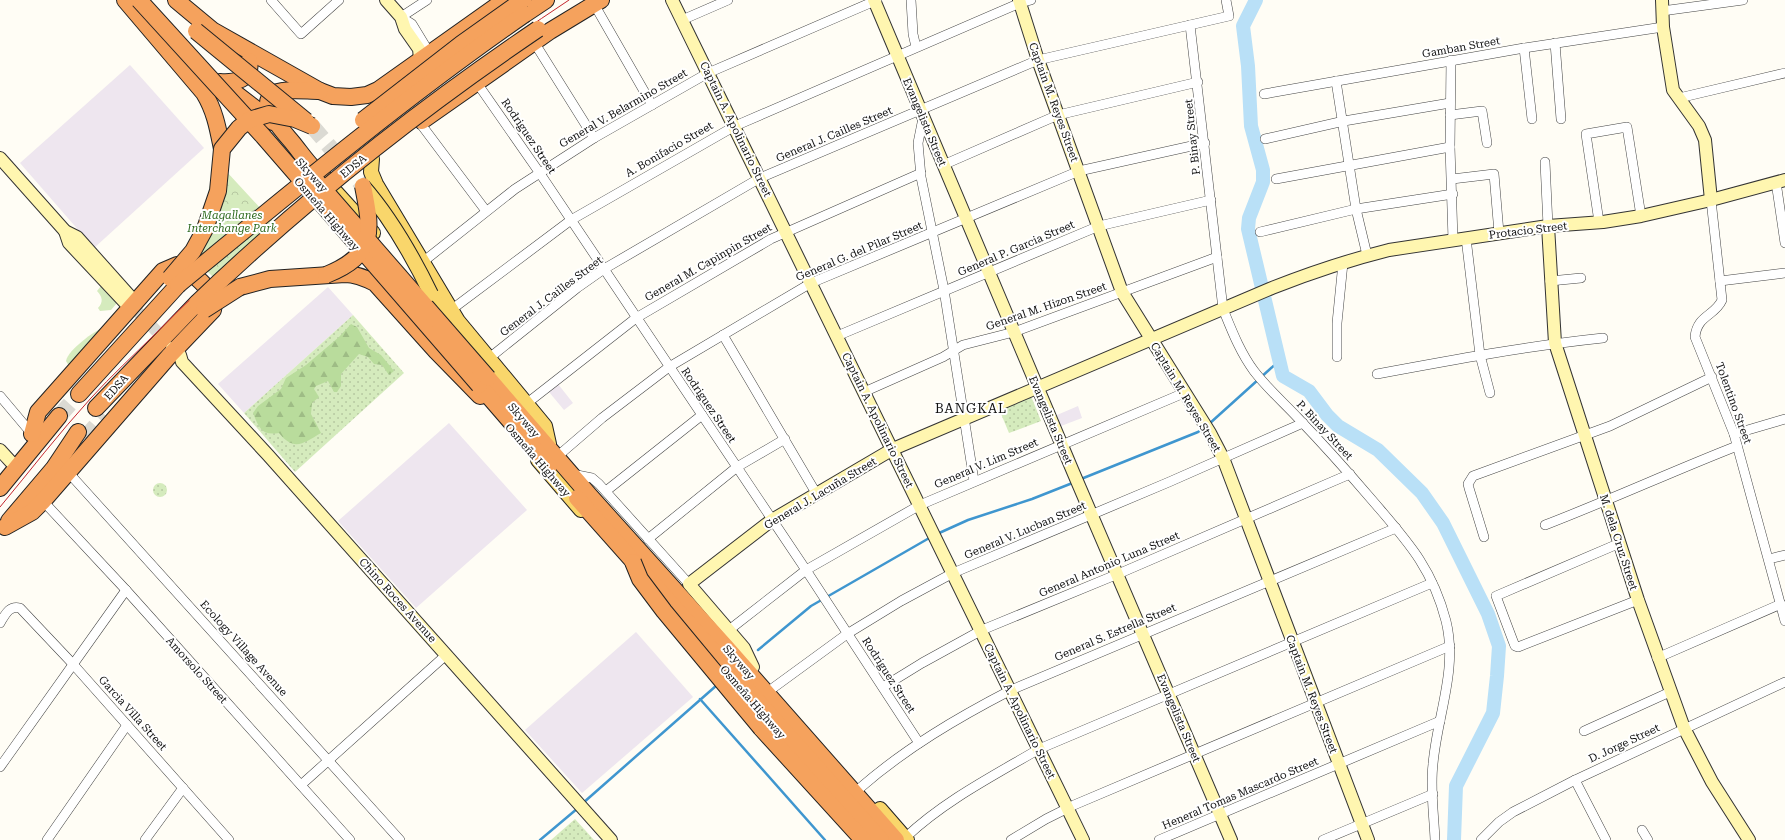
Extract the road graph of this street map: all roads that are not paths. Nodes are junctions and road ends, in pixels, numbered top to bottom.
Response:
1 (125, 0) edge
2 (138, 0) edge
3 (153, 0) edge
4 (162, 0) edge
5 (176, 0) edge
6 (271, 0) edge
7 (339, 0) edge
8 (386, 0) edge
9 (427, 0) edge
10 (505, 0) edge
11 (523, 0) edge
12 (546, 0) edge
13 (672, 0) edge
14 (728, 0) edge
15 (875, 0) edge
16 (911, 0) edge
17 (1226, 0) edge
18 (1743, 0) edge
19 (592, 1) edge
20 (1024, 1) edge
21 (1662, 6) edge
22 (401, 17) junction
23 (682, 20) junction
24 (1190, 25) junction
25 (1663, 26) junction
26 (536, 35) junction
27 (1555, 43) junction
28 (916, 47) junction
29 (245, 48) junction
30 (1524, 48) junction
31 (426, 56) junction
32 (897, 56) junction
33 (1038, 60) junction
34 (1452, 60) junction
35 (708, 73) junction
36 (1785, 73) edge
37 (201, 79) junction
38 (1336, 81) junction
39 (220, 82) junction
40 (477, 82) junction
41 (1198, 82) junction
42 (320, 91) junction
43 (1264, 94) dead end
44 (1679, 98) junction
45 (1450, 103) junction
46 (652, 105) junction
47 (921, 115) junction
48 (1058, 115) junction
49 (1450, 115) junction
50 (1532, 119) dead end
51 (1561, 119) dead end
52 (1344, 121) junction
53 (420, 123) junction
54 (278, 126) junction
55 (735, 126) junction
56 (594, 138) junction
57 (1265, 140) dead end
58 (1204, 143) junction
59 (1487, 143) dead end
60 (1450, 147) junction
61 (222, 149) junction
62 (0, 158) edge
63 (372, 159) junction
64 (1545, 162) dead end
65 (942, 165) junction
66 (1349, 165) junction
67 (1079, 171) junction
68 (539, 172) junction
69 (921, 174) junction
70 (323, 178) junction
71 (760, 178) junction
72 (1276, 179) dead end
73 (1452, 179) junction
74 (1780, 181) edge
75 (363, 186) joint
76 (1453, 194) junction
77 (287, 195) junction
78 (1211, 200) junction
79 (1711, 200) junction
80 (390, 206) junction
81 (1356, 209) junction
82 (486, 211) junction
83 (1641, 216) junction
84 (966, 218) junction
85 (571, 220) junction
86 (1598, 222) junction
87 (1099, 226) junction
88 (1548, 226) junction
89 (786, 232) junction
90 (933, 232) junction
91 (1260, 232) dead end
92 (1498, 234) junction
93 (1466, 238) junction
94 (1454, 240) junction
95 (381, 243) junction
96 (1785, 243) edge
97 (1368, 255) junction
98 (1217, 257) junction
99 (424, 261) junction
100 (1343, 263) junction
101 (604, 269) junction
102 (988, 273) junction
103 (1785, 273) edge
104 (326, 275) junction
105 (1581, 278) dead end
106 (1550, 281) junction
107 (1720, 281) junction
108 (174, 282) junction
109 (811, 283) junction
110 (1273, 287) joint
111 (944, 290) junction
112 (1122, 292) junction
113 (200, 307) junction
114 (133, 308) junction
115 (1223, 309) junction
116 (451, 310) junction
117 (636, 318) junction
118 (421, 321) junction
119 (1014, 332) junction
120 (723, 335) junction
121 (837, 336) junction
122 (1604, 338) dead end
123 (1151, 340) junction
124 (1555, 343) junction
125 (955, 351) junction
126 (173, 354) junction
127 (1480, 355) junction
128 (1337, 357) dead end
129 (488, 359) junction
130 (669, 367) junction
131 (1377, 374) dead end
132 (1712, 377) junction
133 (1037, 387) junction
134 (75, 390) tunnel mouth
135 (864, 392) junction
136 (1184, 393) junction
137 (1490, 393) dead end
138 (0, 396) edge
139 (526, 404) junction
140 (101, 412) tunnel mouth
141 (702, 415) junction
142 (965, 418) junction
143 (1785, 419) edge
144 (504, 421) junction
145 (1303, 422) junction
146 (32, 434) junction
147 (1734, 434) junction
148 (81, 435) tunnel mouth
149 (1584, 436) junction
150 (784, 439) junction
151 (549, 444) junction
152 (1062, 445) junction
153 (1737, 446) junction
154 (893, 449) junction
155 (559, 455) junction
156 (5, 456) edge
157 (1223, 458) junction
158 (737, 467) junction
159 (61, 470) junction
160 (1350, 474) junction
161 (0, 475) edge
162 (577, 476) junction
163 (974, 481) junction
164 (0, 488) edge
165 (606, 491) junction
166 (816, 493) junction
167 (43, 501) junction
168 (1606, 502) junction
169 (920, 505) junction
170 (1092, 514) junction
171 (1245, 518) junction
172 (772, 520) junction
173 (1545, 524) dead end
174 (1396, 528) junction
175 (2, 530) edge
176 (1484, 537) dead end
177 (648, 539) junction
178 (1620, 543) junction
179 (1785, 555) edge
180 (1769, 560) junction
181 (633, 562) junction
182 (806, 570) junction
183 (953, 573) junction
184 (1118, 574) junction
185 (1268, 580) junction
186 (1432, 583) junction
187 (689, 584) junction
188 (1780, 585) edge
189 (126, 590) junction
190 (1638, 600) junction
191 (1781, 604) junction
192 (1785, 621) edge
193 (0, 623) edge
194 (729, 630) junction
195 (982, 630) junction
196 (1143, 633) junction
197 (847, 634) junction
198 (1292, 641) junction
199 (1450, 646) junction
200 (446, 655) junction
201 (1657, 658) junction
202 (72, 663) junction
203 (754, 667) junction
204 (1785, 682) edge
205 (883, 687) junction
206 (772, 688) junction
207 (1011, 690) junction
208 (1670, 692) junction
209 (1168, 694) junction
210 (1315, 702) junction
211 (1440, 721) junction
212 (127, 725) junction
213 (1684, 728) junction
214 (1584, 731) dead end
215 (919, 743) junction
216 (1039, 749) junction
217 (1194, 753) junction
218 (328, 761) junction
219 (1338, 764) junction
220 (0, 767) edge
221 (1575, 780) junction
222 (301, 785) junction
223 (183, 788) junction
224 (860, 788) junction
225 (1433, 794) junction
226 (1068, 808) junction
227 (1220, 814) junction
228 (1361, 824) junction
229 (1642, 830) dead end
230 (902, 839) edge
231 (47, 840) edge
232 (145, 840) edge
233 (229, 840) edge
234 (350, 840) edge
235 (400, 840) edge
236 (611, 840) edge
237 (863, 840) edge
238 (875, 840) edge
239 (880, 840) edge
240 (1010, 840) edge
241 (1084, 840) edge
242 (1159, 840) edge
243 (1231, 840) edge
244 (1323, 840) edge
245 (1368, 840) edge
246 (1436, 840) edge
247 (1481, 840) edge
248 (1606, 840) edge
249 (1648, 840) edge
250 (1749, 840) edge

1 - 37 highway
2 - 37 highway
2 - 181 highway, Skyway, bridge
3 - 230 highway, Skyway, bridge
4 - 61 highway, bridge
5 - 29 highway
6 - 7 street
8 - 22 street
9 - 22 street
10 - 31 highway
11 - 77 highway, bridge
12 - 77 highway, EDSA, bridge
13 - 23 street, Captain A. Apolinario Street
14 - 23 street
15 - 32 street, Evangelista Street
15 - 35 street, General V. Belarmino Street
16 - 28 street
17 - 24 street, General J. Cailles Street
18 - 21 street
19 - 26 highway, EDSA
19 - 46 street
20 - 28 street, A. Bonifacio Street
20 - 33 street, Captain M. Reyes Street
21 - 25 street
22 - 31 street
23 - 35 street, Captain A. Apolinario Street
24 - 33 street, General J. Cailles Street
24 - 41 street, P. Binay Street
25 - 27 street, Gamban Street
25 - 44 street
26 - 40 highway
26 - 56 street
26 - 113 highway, EDSA, bridge
27 - 30 street, Gamban Street
27 - 51 street
28 - 32 street, A. Bonifacio Street
29 - 39 highway
29 - 42 highway
30 - 34 street, Gamban Street
30 - 50 street
31 - 42 highway
32 - 47 street, Evangelista Street
32 - 55 street, A. Bonifacio Street
33 - 47 street, General J. Cailles Street
33 - 48 street, Captain M. Reyes Street
34 - 38 street, Gamban Street
34 - 45 street
35 - 46 street, General V. Belarmino Street
35 - 55 street, Captain A. Apolinario Street
36 - 44 street
37 - 39 highway
37 - 61 highway
37 - 118 main road, Osmeña Highway
38 - 43 street, Gamban Street
38 - 52 street
39 - 54 highway
40 - 53 highway
40 - 68 street, Rodriguez Street
41 - 48 street
41 - 58 street, P. Binay Street
42 - 54 highway
44 - 79 street
45 - 49 street
45 - 52 street
46 - 56 street, General V. Belarmino Street
47 - 65 street, Evangelista Street
47 - 69 street
47 - 71 street, General J. Cailles Street
48 - 65 street
48 - 67 street, Captain M. Reyes Street
49 - 59 street
49 - 60 street
52 - 57 street
52 - 66 street
53 - 63 highway
53 - 82 street
54 - 70 highway
55 - 71 street, Captain A. Apolinario Street
55 - 85 street, A. Bonifacio Street
56 - 68 street, General V. Belarmino Street
58 - 67 street, General G. del Pilar Street
58 - 78 street, P. Binay Street
60 - 66 street
60 - 73 street
61 - 108 highway, bridge
62 - 114 street
63 - 70 highway
63 - 80 main road, Osmeña Highway
64 - 88 street
65 - 84 street, Evangelista Street
66 - 72 street
66 - 81 street
67 - 84 street, General G. del Pilar Street
67 - 87 street, Captain M. Reyes Street
68 - 82 street, General V. Belarmino Street
68 - 85 street, Rodriguez Street
69 - 89 street, General M. Capinpin Street
69 - 90 street
70 - 95 main road
71 - 89 street, Captain A. Apolinario Street
71 - 101 street, General J. Cailles Street
73 - 76 street
73 - 92 street
74 - 79 street, Protacio Street
74 - 96 street
75 - 104 highway, bridge
75 - 151 main road, Osmeña Highway, bridge
76 - 81 street
76 - 94 street
77 - 108 highway, EDSA, bridge
78 - 87 street, General P. Garcia Street
78 - 98 street, P. Binay Street
79 - 83 street, Protacio Street
79 - 107 street, Tolentino Street
80 - 95 main road
80 - 99 main road, Osmeña Highway
81 - 91 street
81 - 97 street
82 - 99 street, General V. Belarmino Street
83 - 86 street, Protacio Street
83 - 86 street
84 - 90 street, General G. del Pilar Street
84 - 102 street, Evangelista Street
85 - 101 street, Rodriguez Street
85 - 116 street, A. Bonifacio Street
86 - 88 street, Protacio Street
87 - 102 street, General P. Garcia Street
87 - 112 street, Captain M. Reyes Street
88 - 92 street, Protacio Street
88 - 106 street, M. dela Cruz Street
89 - 109 street, Captain A. Apolinario Street
89 - 117 street, General M. Capinpin Street
90 - 109 street, General G. del Pilar Street
90 - 111 street
92 - 93 street, Protacio Street
93 - 94 street, Protacio Street
93 - 127 street
94 - 97 street, Protacio Street
95 - 118 main road
97 - 100 street, Protacio Street
98 - 112 street, General M. Hizon Street
98 - 115 street, P. Binay Street
99 - 116 main road, Osmeña Highway
100 - 110 street, Protacio Street
100 - 128 street
101 - 117 street, Rodriguez Street
101 - 129 street, General J. Cailles Street
102 - 111 street, General P. Garcia Street
102 - 119 street, Evangelista Street
103 - 107 street
104 - 113 highway, bridge
104 - 144 highway
105 - 106 street
106 - 124 street, M. dela Cruz Street
107 - 132 street, Tolentino Street
108 - 134 highway
109 - 120 street, General G. del Pilar Street
109 - 121 street, Captain A. Apolinario Street
110 - 115 street, General J. Lacuña Street
111 - 121 street, General P. Garcia Street
111 - 125 street
112 - 119 street, General M. Hizon Street
112 - 123 street, Captain M. Reyes Street
113 - 140 highway, EDSA
114 - 126 highway
114 - 146 highway
115 - 123 street, General J. Lacuña Street
115 - 145 street, P. Binay Street
116 - 129 main road, Osmeña Highway
117 - 130 street, Rodriguez Street
117 - 139 street, General M. Capinpin Street
118 - 144 main road, Osmeña Highway
119 - 125 street, General M. Hizon Street
119 - 133 street, Evangelista Street
120 - 130 street, General G. del Pilar Street
120 - 150 street
121 - 135 street, Captain A. Apolinario Street
122 - 124 street
123 - 133 street, General J. Lacuña Street
123 - 136 street, Captain M. Reyes Street
124 - 127 street
124 - 149 street, M. dela Cruz Street
125 - 135 street, General M. Hizon Street
125 - 142 street
126 - 159 highway
126 - 200 street, Chino Roces Avenue
127 - 131 street
127 - 137 street
129 - 139 main road, Osmeña Highway
130 - 141 street, Rodriguez Street
130 - 155 street, General G. del Pilar Street
132 - 147 street, Tolentino Street
132 - 149 street
133 - 142 street, General J. Lacuña Street
133 - 152 street, Evangelista Street
135 - 154 street, Captain A. Apolinario Street
136 - 152 street, General V. Lim Street
136 - 157 street, Captain M. Reyes Street
138 - 146 street
139 - 151 main road, Osmeña Highway
141 - 158 street, Rodriguez Street
141 - 165 street
142 - 154 street, General J. Lacuña Street
142 - 163 street
143 - 147 street
144 - 238 main road, Osmeña Highway
145 - 157 street, General V. Lucban Street
145 - 160 street, P. Binay Street
146 - 156 highway
146 - 164 highway
147 - 153 street, Tolentino Street
148 - 159 highway
149 - 168 street, M. dela Cruz Street
149 - 176 street
150 - 158 street
150 - 166 street
151 - 155 main road, Osmeña Highway
152 - 163 street, General V. Lim Street
152 - 170 street, Evangelista Street
153 - 168 street
153 - 180 street, Tolentino Street
154 - 166 street, General J. Lacuña Street
154 - 169 street, Captain A. Apolinario Street
155 - 162 main road, Osmeña Highway
156 - 161 highway
157 - 170 street, General V. Lucban Street
157 - 171 street, Captain M. Reyes Street
158 - 172 street, Rodriguez Street
158 - 177 street
159 - 167 highway
159 - 175 highway
159 - 218 street, Ecology Village Avenue
160 - 171 street, General Antonio Luna Street
160 - 174 street, P. Binay Street
162 - 165 street, Osmeña Highway
162 - 203 main road, Osmeña Highway
163 - 169 street, General V. Lim Street
165 - 177 street, Osmeña Highway
166 - 172 street, General J. Lacuña Street
167 - 175 highway
167 - 189 street, Amorsolo Street
168 - 173 street
168 - 178 street, M. dela Cruz Street
169 - 182 street, General V. Lim Street
169 - 183 street, Captain A. Apolinario Street
170 - 183 street, General V. Lucban Street
170 - 184 street, Evangelista Street
171 - 184 street, General Antonio Luna Street
171 - 185 street, Captain M. Reyes Street
172 - 182 street, Rodriguez Street
172 - 187 street, General J. Lacuña Street
174 - 185 street, General S. Estrella Street
174 - 186 street, P. Binay Street
177 - 187 street, Osmeña Highway
178 - 190 street, M. dela Cruz Street
178 - 190 street
179 - 180 street
180 - 188 street, Tolentino Street
181 - 237 highway, bridge
181 - 239 highway, Skyway
182 - 194 street, General V. Lim Street
182 - 197 street, Rodriguez Street
183 - 195 street, Captain A. Apolinario Street
183 - 197 street, General V. Lucban Street
184 - 195 street, General Antonio Luna Street
184 - 196 street, Evangelista Street
185 - 196 street, General S. Estrella Street
185 - 198 street, Captain M. Reyes Street
186 - 198 street
186 - 199 street, P. Binay Street
187 - 194 street, Osmeña Highway
188 - 191 street, Tolentino Street
189 - 202 street
189 - 222 street, Amorsolo Street
190 - 201 street, M. dela Cruz Street
191 - 192 street, Tolentino Street
191 - 201 street
193 - 202 street, Garcia Villa Street
194 - 203 street, Osmeña Highway
195 - 205 street, General Antonio Luna Street
195 - 207 street, Captain A. Apolinario Street
196 - 207 street, General S. Estrella Street
196 - 209 street, Evangelista Street
197 - 205 street, Rodriguez Street
197 - 206 street, General V. Lucban Street
198 - 209 street
198 - 210 street, Captain M. Reyes Street
199 - 210 street
199 - 211 street, P. Binay Street
200 - 218 street
200 - 236 street, Chino Roces Avenue
201 - 208 street, M. dela Cruz Street
202 - 212 street, Garcia Villa Street
202 - 220 street
203 - 206 main road, Osmeña Highway
204 - 213 street, D. Jorge Street
205 - 215 street, Rodriguez Street
206 - 224 main road, Osmeña Highway
207 - 215 street, General S. Estrella Street
207 - 216 street, Captain A. Apolinario Street
208 - 213 street, M. dela Cruz Street
208 - 214 street
209 - 216 street
209 - 217 street, Evangelista Street
210 - 217 street
210 - 219 street, Captain M. Reyes Street
211 - 219 street, Heneral Tomas Mascardo Street
211 - 225 street, P. Binay Street
212 - 223 street, Garcia Villa Street
212 - 231 street
213 - 221 street, D. Jorge Street
213 - 250 street, M. dela Cruz Street
215 - 224 street, General S. Estrella Street
216 - 226 street, Captain A. Apolinario Street
216 - 230 street
217 - 226 street
217 - 227 street, Evangelista Street
218 - 222 street
218 - 235 street, Ecology Village Avenue
219 - 227 street, Heneral Tomas Mascardo Street
219 - 228 street, Captain M. Reyes Street
221 - 247 street, D. Jorge Street
221 - 248 street
222 - 234 street, Amorsolo Street
223 - 232 street
223 - 233 street, Garcia Villa Street
224 - 230 main road, Osmeña Highway
225 - 228 street
225 - 246 street, P. Binay Street
226 - 240 street
226 - 241 street, Captain A. Apolinario Street
227 - 242 street, Heneral Tomas Mascardo Street
227 - 243 street, Evangelista Street
228 - 244 street
228 - 245 street, Captain M. Reyes Street
229 - 249 street

